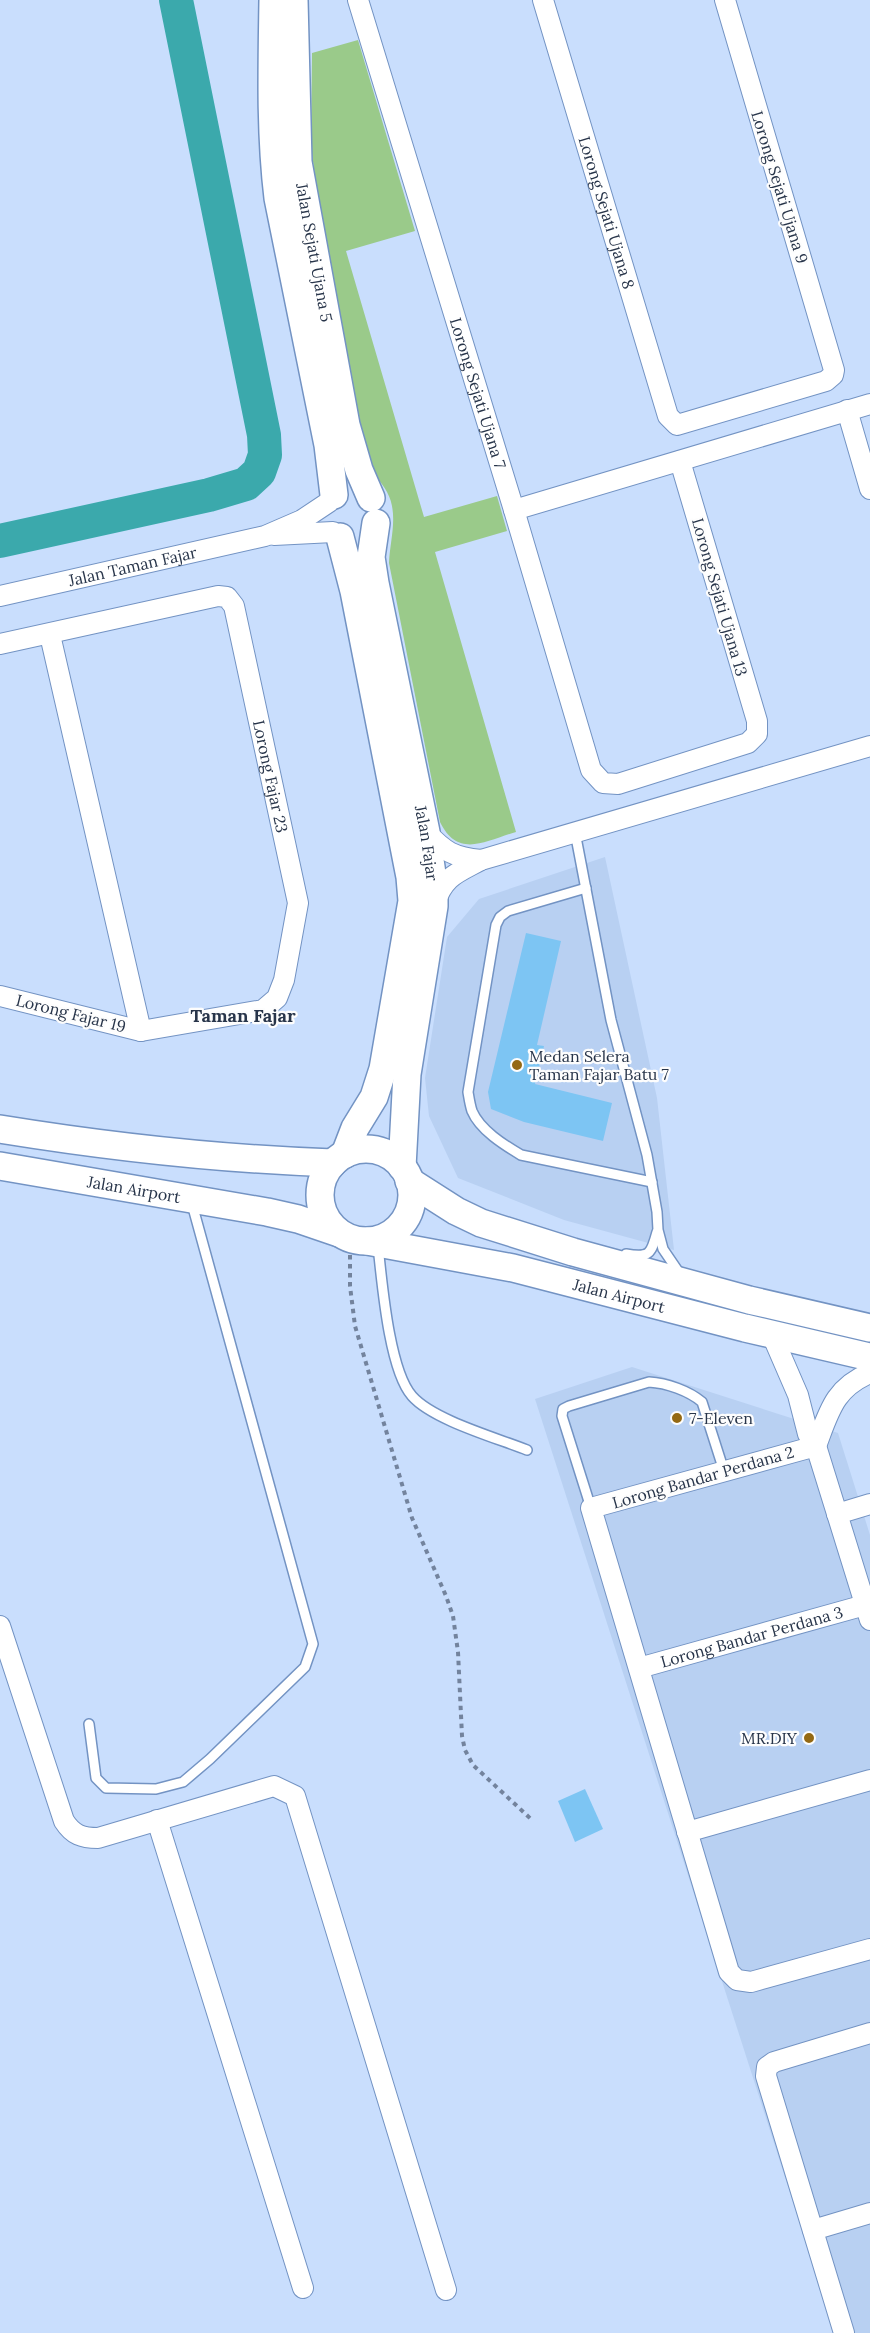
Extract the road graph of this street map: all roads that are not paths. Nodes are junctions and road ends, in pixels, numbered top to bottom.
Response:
1 (273, 0) edge
2 (294, 0) edge
3 (358, 0) edge
4 (543, 0) edge
5 (725, 0) edge
6 (832, 375) joint
7 (870, 404) edge
8 (847, 411) junction
9 (680, 460) junction
10 (870, 489) edge
11 (332, 498) junction
12 (373, 510) junction
13 (514, 510) junction
14 (337, 535) junction
15 (265, 536) junction
16 (0, 596) edge
17 (50, 635) junction
18 (0, 644) edge
19 (870, 747) edge
20 (603, 783) joint
21 (426, 832) junction
22 (576, 832) junction
23 (481, 860) junction
24 (586, 888) junction
25 (434, 906) junction
26 (0, 996) edge
27 (141, 1031) junction
28 (0, 1129) edge
29 (339, 1158) junction
30 (0, 1166) edge
31 (406, 1174) junction
32 (652, 1182) junction
33 (191, 1199) junction
34 (658, 1230) junction
35 (359, 1239) junction
36 (573, 1252) junction
37 (699, 1286) junction
38 (840, 1321) junction
39 (870, 1328) edge
40 (870, 1334) edge
41 (772, 1335) junction
42 (870, 1357) edge
43 (870, 1373) edge
44 (816, 1446) junction
45 (527, 1450) dead end
46 (724, 1471) junction
47 (870, 1504) edge
48 (591, 1508) junction
49 (837, 1514) junction
50 (868, 1612) edge
51 (0, 1626) edge
52 (639, 1668) junction
53 (90, 1724) dead end
54 (870, 1780) edge
55 (157, 1820) junction
56 (687, 1832) junction
57 (870, 1949) edge
58 (870, 2033) edge
59 (870, 2214) edge
60 (813, 2230) junction
61 (303, 2288) dead end
62 (446, 2290) dead end
63 (844, 2333) edge

1 - 11 street, Jalan Sejati Ujana 5
2 - 12 street, Jalan Sejati Ujana 5
3 - 13 street, Lorong Sejati Ujana 7
4 - 6 street, Lorong Sejati Ujana 8
5 - 6 street, Lorong Sejati Ujana 9
7 - 8 street
8 - 9 street
8 - 10 street
9 - 13 street
9 - 20 street, Lorong Sejati Ujana 13
11 - 12 street
11 - 14 street
11 - 15 street
12 - 14 street
12 - 21 street, Jalan Fajar
13 - 20 street, Lorong Sejati Ujana 7
14 - 15 street
14 - 29 street, Jalan Fajar
15 - 16 street, Jalan Taman Fajar
17 - 18 street, Lorong Fajar 23
17 - 27 street
17 - 27 street, Lorong Fajar 23
19 - 22 street
21 - 23 street
21 - 25 street, Jalan Fajar
22 - 23 street
22 - 24 lane
23 - 25 street
24 - 32 lane
24 - 32 lane
25 - 31 street, Jalan Fajar
26 - 27 street, Lorong Fajar 19
28 - 29 street
29 - 31 street
29 - 35 street
30 - 33 street, Jalan Airport
31 - 35 street
31 - 36 street, Jalan Airport
32 - 34 lane
33 - 35 street, Jalan Airport
33 - 53 lane
34 - 36 lane
34 - 37 lane
35 - 41 street, Jalan Airport
35 - 45 lane
36 - 37 street, Jalan Airport
37 - 38 street, Jalan Airport
38 - 39 street, Jalan Airport
38 - 40 street
41 - 42 street, Jalan Airport
41 - 44 street
43 - 44 street
44 - 46 street, Lorong Bandar Perdana 2
44 - 49 street
46 - 48 street, Lorong Bandar Perdana 2
46 - 48 lane
47 - 49 street
48 - 52 street
49 - 50 street
50 - 52 street, Lorong Bandar Perdana 3
51 - 55 street
52 - 56 street
54 - 56 street
55 - 61 street
55 - 62 street
56 - 57 street
58 - 60 street
59 - 60 street
60 - 63 street

